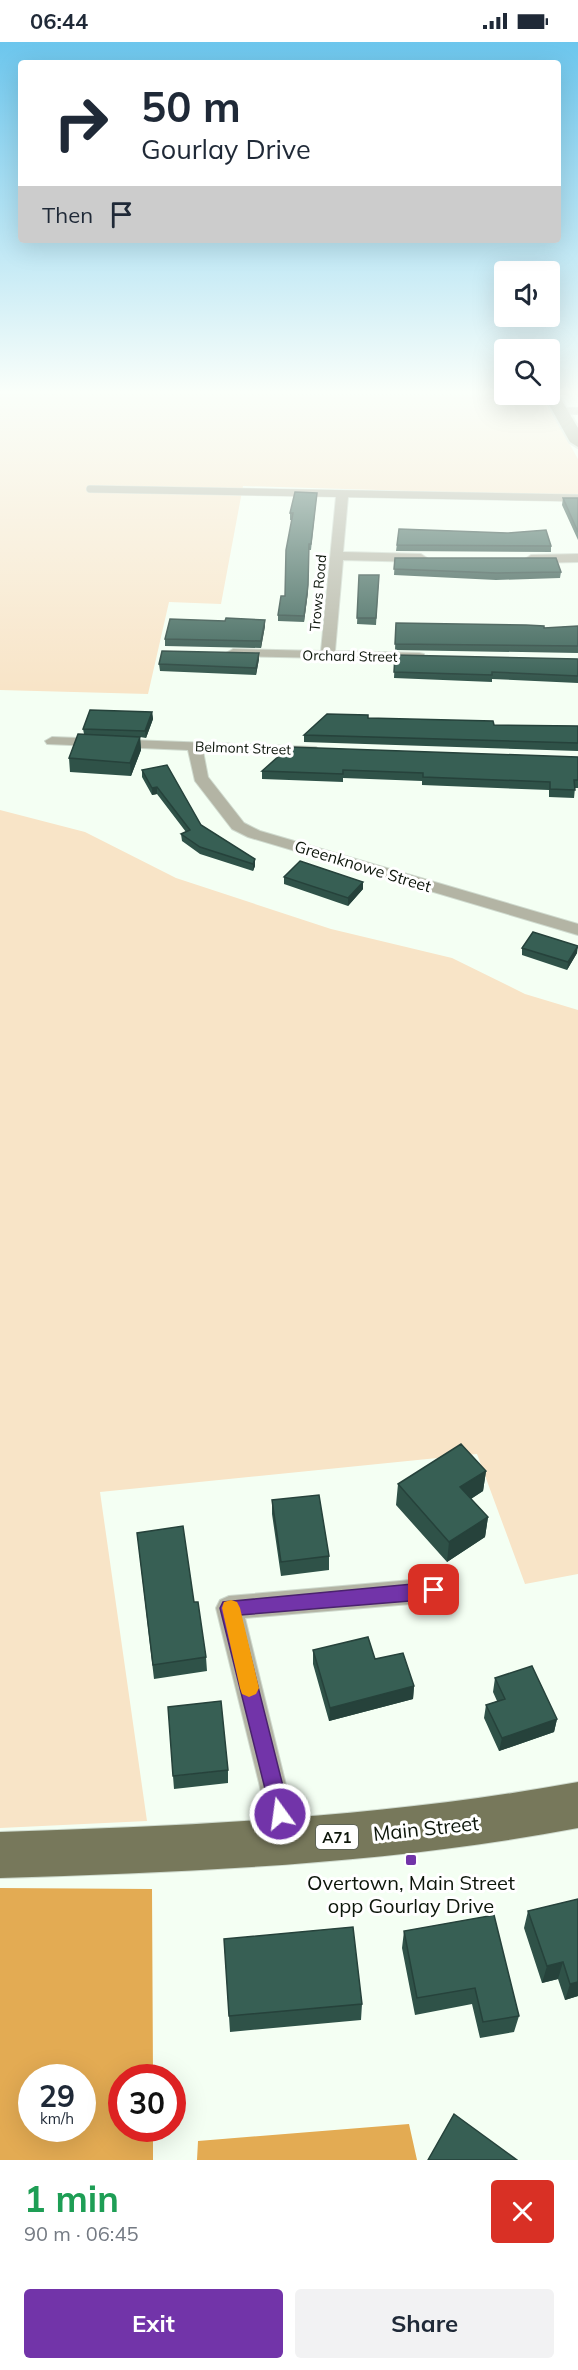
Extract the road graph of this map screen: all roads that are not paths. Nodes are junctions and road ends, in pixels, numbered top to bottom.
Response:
1 (298, 493) edge
2 (342, 497) dead end
3 (578, 498) edge
4 (337, 556) junction
5 (578, 558) edge
6 (432, 559) edge
7 (521, 560) edge
8 (215, 653) edge
9 (328, 655) junction
10 (432, 657) edge
11 (52, 741) dead end
12 (195, 747) junction
13 (323, 750) edge
14 (578, 930) edge
15 (434, 1590) dead end
16 (578, 1805) edge
17 (286, 1842) junction
18 (0, 1855) edge

1 - 3 lane
2 - 4 street, Trows Road
4 - 6 street
4 - 9 street, Trows Road
5 - 7 street
8 - 9 street, Orchard Street
9 - 10 street, Orchard Street
11 - 12 street, Belmont Street
12 - 13 street, Belmont Street
12 - 14 street, Greenknowe Street
15 - 17 street
16 - 17 main road, Main Street / A71
17 - 18 main road, Main Street / A71

